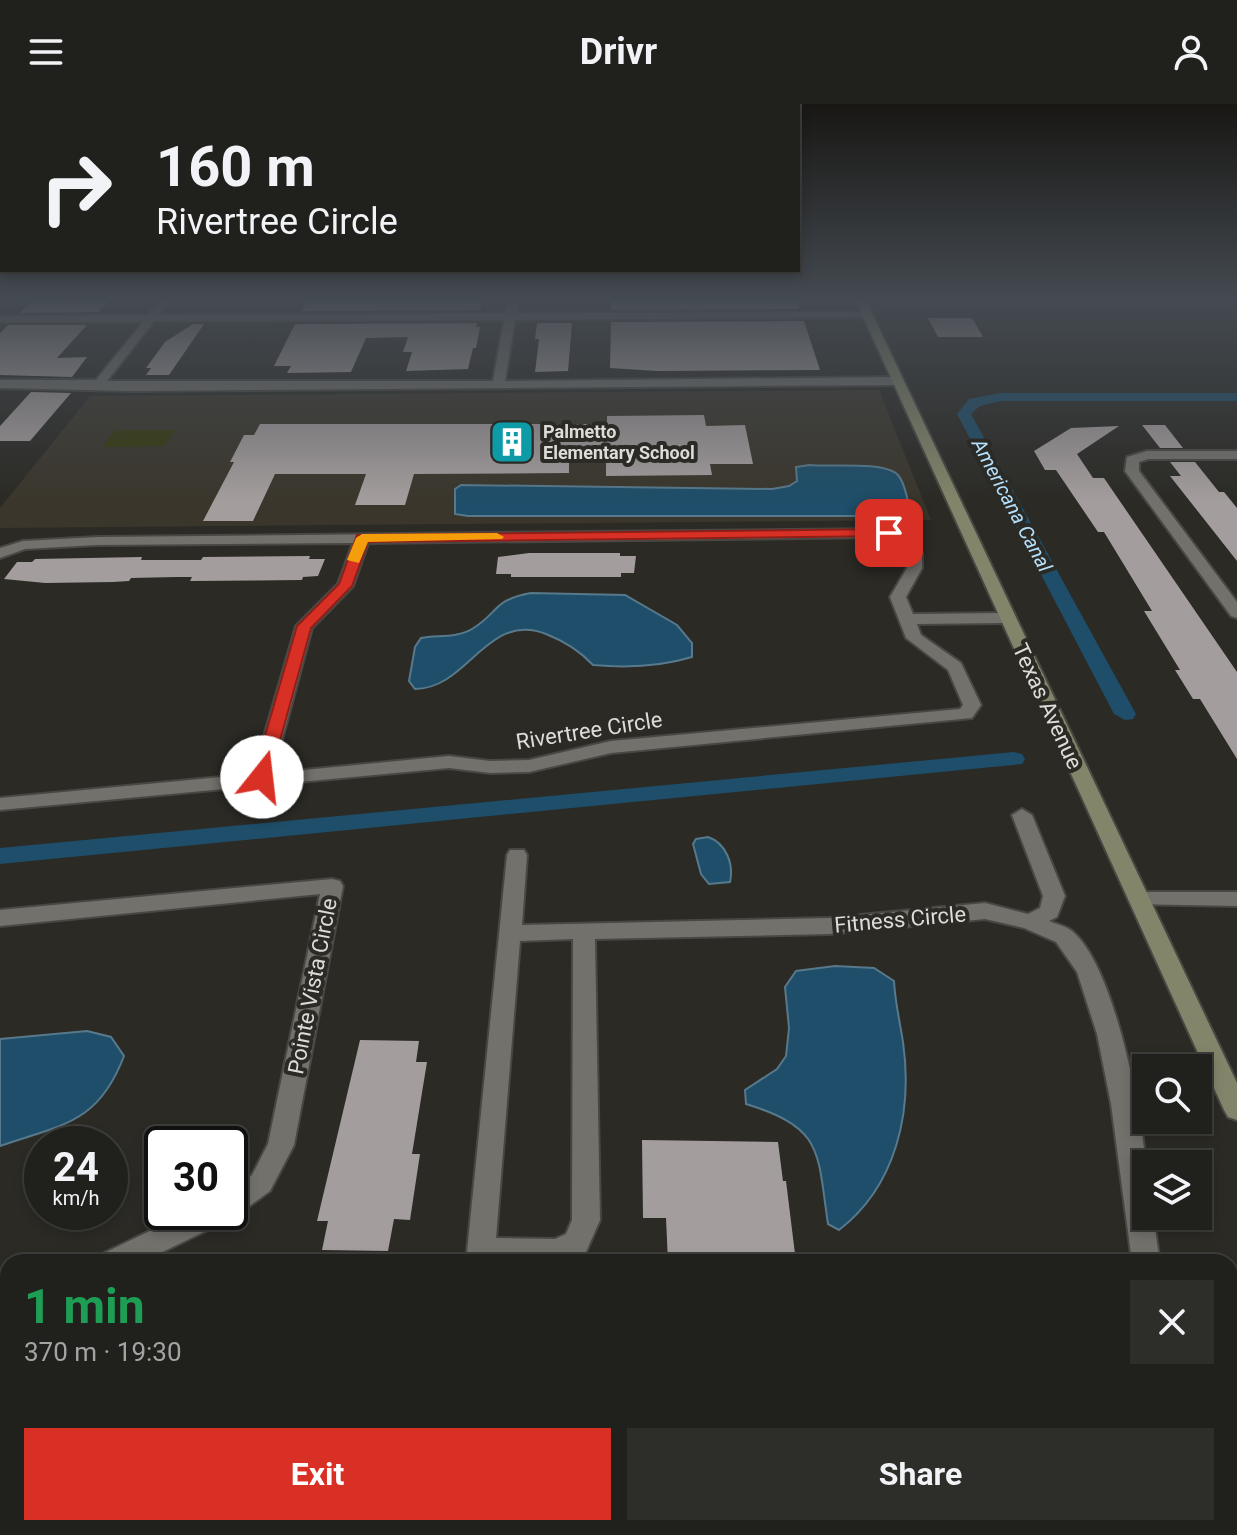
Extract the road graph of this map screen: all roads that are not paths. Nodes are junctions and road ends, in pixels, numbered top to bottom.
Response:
1 (112, 368) edge
2 (501, 368) edge
3 (891, 368) edge
4 (897, 381) junction
5 (0, 384) edge
6 (99, 384) junction
7 (498, 384) junction
8 (1237, 455) edge
9 (362, 538) junction
10 (0, 553) edge
11 (1237, 613) edge
12 (1006, 618) junction
13 (906, 619) junction
14 (262, 777) junction
15 (0, 804) edge
16 (1022, 815) dead end
17 (517, 855) dead end
18 (1139, 899) junction
19 (1237, 899) edge
20 (0, 918) edge
21 (1030, 922) junction
22 (584, 931) junction
23 (510, 933) junction
24 (1237, 1110) edge
25 (248, 1192) edge
26 (179, 1230) edge
27 (130, 1254) edge
28 (481, 1254) edge
29 (518, 1254) edge
30 (1145, 1254) edge

1 - 6 street
2 - 7 street
3 - 4 street, Texas Avenue
4 - 7 street
4 - 12 street, Texas Avenue
5 - 6 street
6 - 7 street
8 - 11 street
9 - 10 street
9 - 13 street
9 - 14 street
12 - 13 street
12 - 18 street, Texas Avenue
13 - 14 street, Rivertree Circle
14 - 15 street, Rivertree Circle
16 - 21 street
17 - 23 street
18 - 19 street
18 - 24 street, Texas Avenue
20 - 25 street, Pointe Vista Circle
21 - 22 street, Fitness Circle
21 - 30 street, Fitness Circle
22 - 23 street, Fitness Circle
22 - 29 street
23 - 28 street
26 - 27 street

